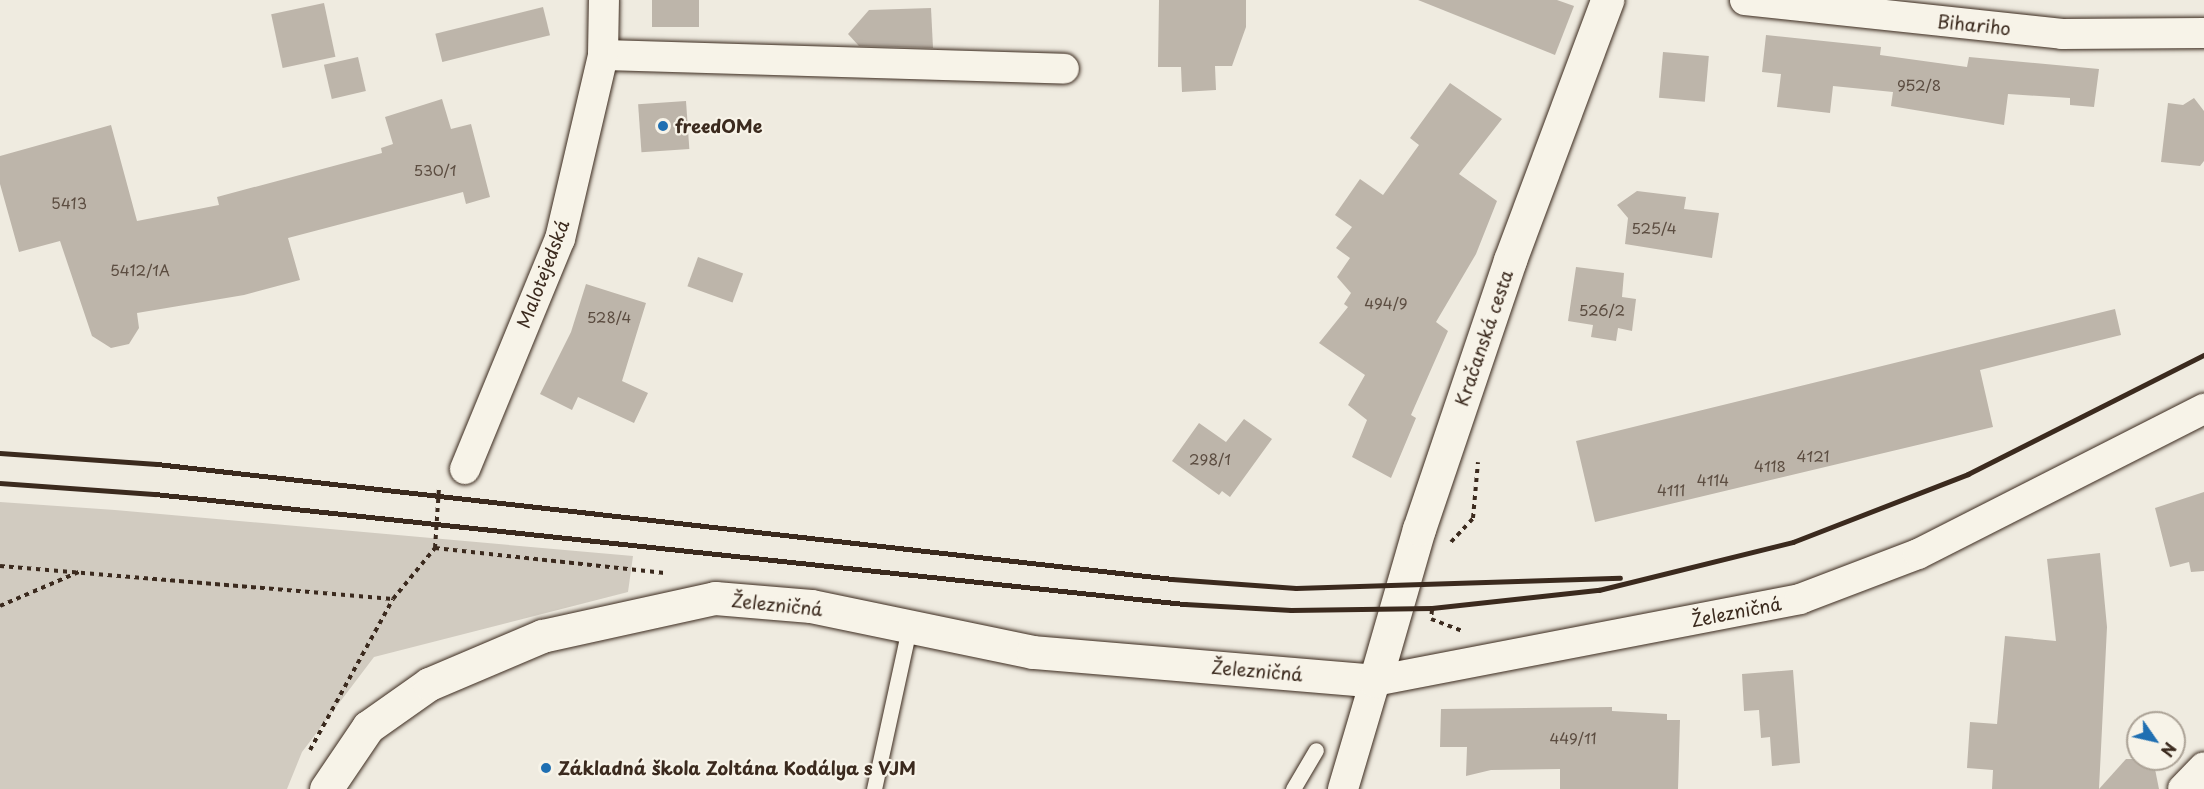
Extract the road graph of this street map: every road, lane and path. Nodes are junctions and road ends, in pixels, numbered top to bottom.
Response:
1 (603, 0) edge
2 (1607, 0) edge
3 (1745, 0) edge
4 (2204, 33) edge
5 (603, 55) junction
6 (1064, 69) dead end
7 (2204, 409) edge
8 (1480, 449) dead end
9 (453, 477) joint
10 (435, 548) junction
11 (1445, 548) dead end
12 (0, 566) edge
13 (81, 571) junction
14 (679, 574) dead end
15 (1433, 597) dead end
16 (393, 599) junction
17 (0, 606) edge
18 (909, 629) junction
19 (1470, 634) dead end
20 (1375, 681) junction
21 (1316, 750) dead end
22 (306, 757) dead end
23 (326, 789) edge
24 (874, 789) edge
25 (1293, 789) edge
26 (1343, 789) edge

1 - 5 street, Malotejedská
2 - 20 street, Kračanská cesta
3 - 4 street, Bihariho
5 - 6 street
5 - 9 street, Malotejedská
7 - 20 street, Železničná
8 - 11 path
9 - 10 path
10 - 14 path
10 - 16 path
12 - 13 path
13 - 16 path
13 - 17 path
15 - 19 path
16 - 22 path
18 - 20 street, Železničná
18 - 23 street, Železničná
18 - 24 lane
20 - 26 street
21 - 25 lane

